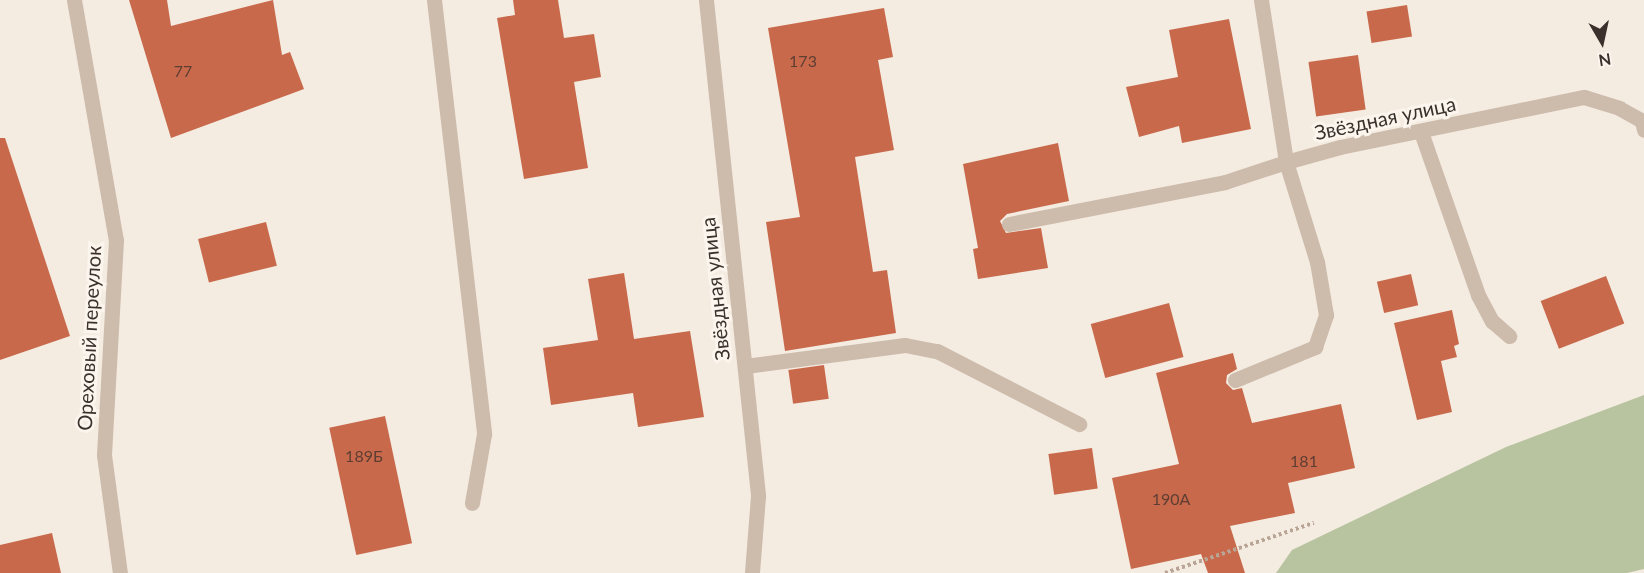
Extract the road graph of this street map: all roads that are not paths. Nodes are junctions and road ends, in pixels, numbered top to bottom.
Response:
1 (74, 0) edge
2 (434, 0) edge
3 (706, 0) edge
4 (1261, 0) edge
5 (1644, 130) edge
6 (1421, 132) junction
7 (1286, 162) junction
8 (1009, 224) dead end
9 (1509, 336) dead end
10 (745, 366) junction
11 (1235, 380) dead end
12 (1079, 424) dead end
13 (472, 504) dead end
14 (120, 573) edge
15 (752, 573) edge

1 - 14 street, Ореховый переулок
2 - 13 street
3 - 10 street, Звёздная улица
4 - 7 street
5 - 6 street, Звёздная улица
6 - 7 street, Звёздная улица
6 - 9 street
7 - 8 street, Звёздная улица
7 - 11 street
10 - 12 street
10 - 15 street, Звёздная улица

